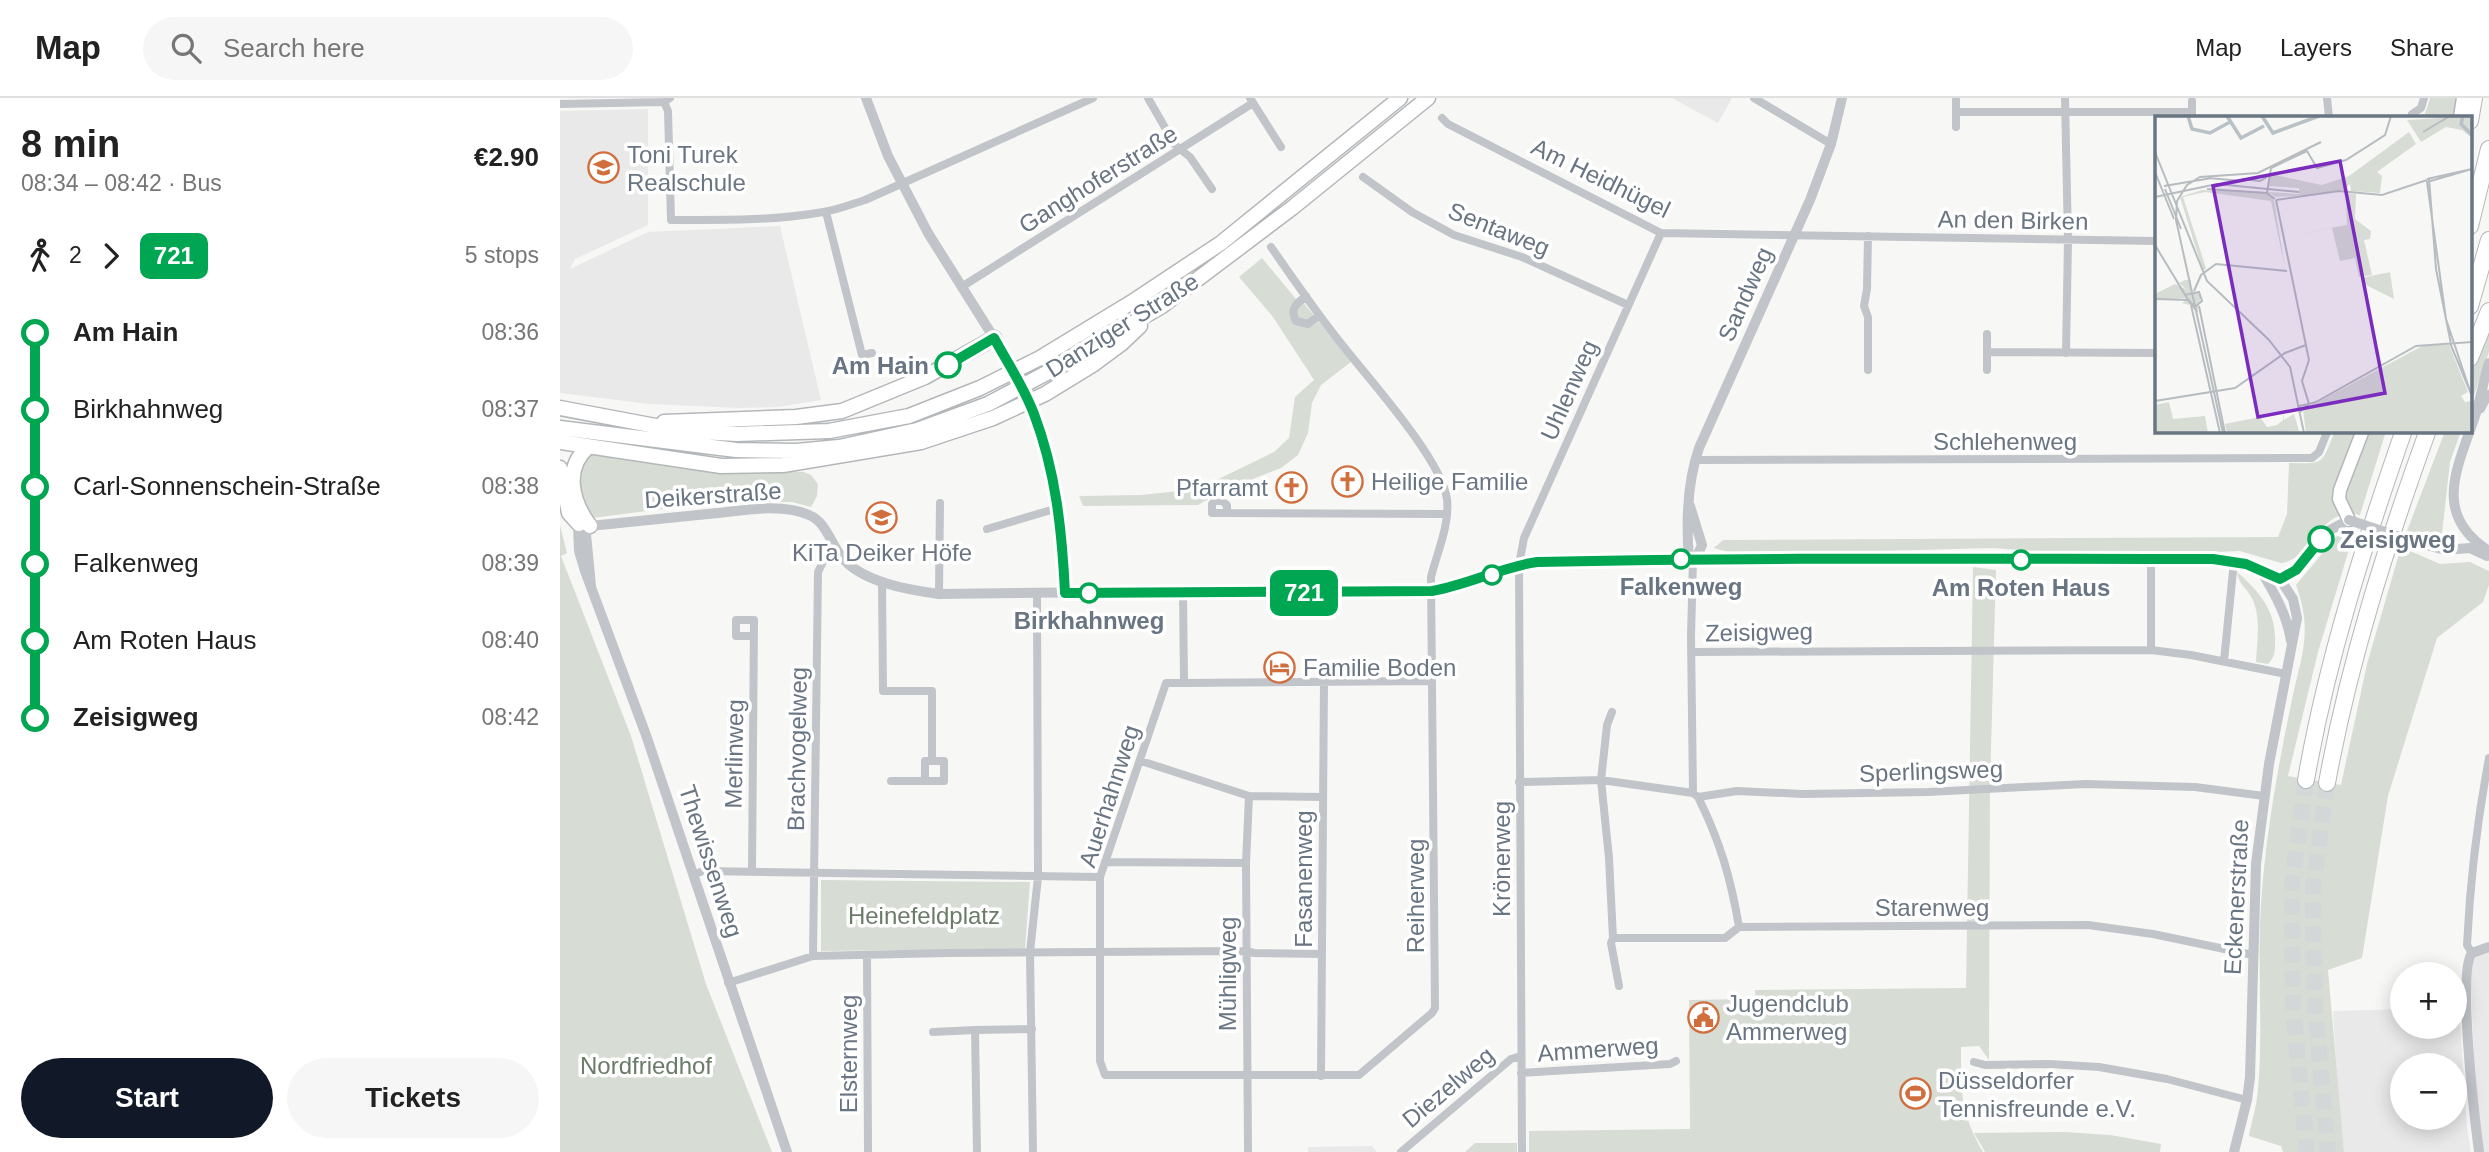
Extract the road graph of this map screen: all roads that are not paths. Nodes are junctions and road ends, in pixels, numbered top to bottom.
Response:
1 (866, 98) edge
2 (1093, 98) edge
3 (1148, 98) edge
4 (1400, 98) edge
5 (1428, 98) edge
6 (1754, 98) edge
7 (1842, 98) edge
8 (2065, 98) edge
9 (2327, 98) edge
10 (2424, 98) edge
11 (2463, 98) edge
12 (2474, 98) edge
13 (662, 100) edge
14 (1252, 100) edge
15 (1955, 100) dead end
16 (2192, 101) dead end
17 (560, 104) edge
18 (1956, 112) junction
19 (2066, 112) junction
20 (2192, 114) edge
21 (2412, 114) dead end
22 (2329, 116) edge
23 (2459, 116) edge
24 (2471, 116) edge
25 (1443, 118) dead end
26 (1956, 127) dead end
27 (1831, 144) junction
28 (1281, 147) dead end
29 (2489, 149) edge
30 (1181, 150) junction
31 (1363, 177) dead end
32 (902, 184) junction
33 (1213, 189) dead end
34 (826, 212) junction
35 (2472, 218) edge
36 (1661, 233) junction
37 (1795, 235) junction
38 (1868, 236) junction
39 (2068, 240) junction
40 (2489, 240) edge
41 (2155, 241) edge
42 (1270, 247) dead end
43 (963, 286) junction
44 (1306, 296) junction
45 (2472, 299) edge
46 (1628, 305) junction
47 (1161, 306) junction
48 (2489, 311) edge
49 (1319, 315) junction
50 (1987, 334) dead end
51 (994, 338) junction
52 (1987, 352) junction
53 (872, 353) dead end
54 (2066, 353) junction
55 (2155, 353) edge
56 (2472, 353) edge
57 (2489, 363) edge
58 (1868, 370) dead end
59 (1987, 370) dead end
60 (2489, 394) edge
61 (560, 408) edge
62 (2476, 414) junction
63 (643, 423) junction
64 (2472, 425) edge
65 (560, 428) edge
66 (2327, 432) edge
67 (2362, 432) edge
68 (2393, 432) edge
69 (2403, 432) edge
70 (2427, 432) edge
71 (2438, 432) edge
72 (2470, 432) edge
73 (560, 442) edge
74 (588, 447) junction
75 (1695, 460) junction
76 (560, 468) edge
77 (2386, 482) junction
78 (940, 503) dead end
79 (1690, 506) junction
80 (1058, 508) junction
81 (1227, 513) dead end
82 (1446, 514) junction
83 (2349, 520) junction
84 (584, 525) junction
85 (987, 529) dead end
86 (2469, 536) junction
87 (1702, 545) junction
88 (2460, 548) junction
89 (837, 551) junction
90 (2489, 551) edge
91 (2489, 557) edge
92 (1733, 558) junction
93 (1693, 559) junction
94 (2151, 559) junction
95 (2234, 561) junction
96 (1518, 565) junction
97 (2261, 571) junction
98 (2381, 571) junction
99 (2280, 579) junction
100 (883, 582) junction
101 (1184, 591) junction
102 (1432, 591) junction
103 (1037, 593) junction
104 (1065, 593) junction
105 (939, 594) junction
106 (754, 636) dead end
107 (2292, 645) junction
108 (2151, 650) junction
109 (1692, 652) junction
110 (2224, 662) junction
111 (2286, 674) junction
112 (1324, 681) junction
113 (1432, 681) junction
114 (1184, 683) junction
115 (1612, 712) dead end
116 (2489, 758) edge
117 (932, 761) junction
118 (1141, 761) junction
119 (2306, 779) tunnel mouth
120 (1601, 780) junction
121 (891, 781) dead end
122 (925, 781) junction
123 (1519, 782) junction
124 (2327, 783) tunnel mouth
125 (1695, 795) junction
126 (1249, 796) junction
127 (2264, 796) junction
128 (1323, 797) junction
129 (1105, 862) junction
130 (1246, 863) junction
131 (752, 872) junction
132 (694, 874) junction
133 (814, 874) junction
134 (1038, 877) junction
135 (1100, 877) junction
136 (1740, 927) junction
137 (1613, 938) junction
138 (2489, 947) edge
139 (1100, 951) junction
140 (1246, 951) junction
141 (1030, 952) junction
142 (2472, 953) junction
143 (1322, 954) junction
144 (2253, 955) junction
145 (813, 956) junction
146 (867, 956) junction
147 (728, 983) junction
148 (1619, 986) dead end
149 (1032, 1029) junction
150 (975, 1030) junction
151 (933, 1031) dead end
152 (1521, 1056) junction
153 (1676, 1061) dead end
154 (1974, 1062) dead end
155 (1521, 1073) junction
156 (1247, 1076) junction
157 (1321, 1076) junction
158 (2247, 1100) junction
159 (787, 1152) edge
160 (869, 1152) edge
161 (977, 1152) edge
162 (1033, 1152) edge
163 (1248, 1152) edge
164 (1401, 1152) edge
165 (1522, 1152) edge
166 (2234, 1152) edge
167 (2479, 1152) edge

1 - 32 street
2 - 32 street
3 - 30 street
4 - 63 highway, Danziger Straße
5 - 47 highway, Danziger Straße
6 - 27 street
7 - 27 street, Sandweg
8 - 19 street
9 - 22 street
10 - 21 street
11 - 23 main road
12 - 24 highway
13 - 17 street
13 - 34 street
14 - 28 street
14 - 30 street, Ganghoferstraße
15 - 18 street
16 - 20 street
18 - 19 street
18 - 26 street
19 - 20 street
19 - 39 street
25 - 36 street, Am Heidhügel
27 - 37 street, Sandweg
29 - 35 highway
30 - 33 street
30 - 43 street, Ganghoferstraße
31 - 46 street, Sentaweg
32 - 34 street
32 - 43 street
34 - 53 street
36 - 37 street, Am Heidhügel
36 - 46 street, Uhlenweg
37 - 38 street, An den Birken
37 - 75 street, Sandweg
38 - 39 street, An den Birken
38 - 58 street
39 - 41 street, An den Birken
39 - 54 street
40 - 45 highway
42 - 44 street
43 - 51 street
44 - 49 street
44 - 49 street
46 - 96 street, Uhlenweg
47 - 65 highway, Danziger Straße
47 - 74 highway
48 - 56 highway
49 - 82 street
50 - 52 street
51 - 63 highway
51 - 80 street, bridge
52 - 54 street
52 - 59 street
54 - 55 street
57 - 62 street
60 - 62 street
61 - 63 highway, Danziger Straße
62 - 64 street
66 - 75 street, Schlehenweg
67 - 83 main road
68 - 77 highway
69 - 77 highway
70 - 98 highway
71 - 98 highway
72 - 86 street
73 - 74 highway
74 - 84 highway
75 - 79 street, Sandweg
76 - 84 highway
77 - 119 highway
78 - 105 street
79 - 87 street, Sandweg
79 - 93 street, Sandweg
80 - 85 street
80 - 104 street
81 - 82 street
82 - 102 street, Reiherweg
83 - 88 street, bridge
83 - 99 street
84 - 89 street, Deikerstraße
84 - 132 street, Thewissenweg
86 - 88 street
86 - 90 street
87 - 92 street
87 - 93 street
88 - 91 street
89 - 100 street, Deikerstraße
89 - 133 street, Brachvogelweg
92 - 93 street
92 - 94 street
93 - 96 street
93 - 109 street
94 - 95 street
94 - 108 street
95 - 97 street
95 - 110 street
96 - 102 street, Deikerstraße
96 - 123 street, Krönerweg
97 - 99 street
97 - 107 street, Eckenerstraße
98 - 124 highway
99 - 107 street, Eckenerstraße
100 - 105 street, Deikerstraße
100 - 117 street
101 - 102 street, Deikerstraße
101 - 104 street, Deikerstraße
101 - 114 street
102 - 113 street, Reiherweg
103 - 104 street, Deikerstraße
103 - 105 street, Deikerstraße
103 - 134 street
106 - 131 street, Merlinweg
107 - 111 street, Eckenerstraße
108 - 109 street, Zeisigweg
108 - 110 street, Zeisigweg
109 - 125 street
110 - 111 street, Zeisigweg
111 - 127 street, Eckenerstraße
112 - 113 street
112 - 114 street
112 - 128 street, Fasanenweg
113 - 157 street, Reiherweg
114 - 118 street, Auerhahnweg
115 - 120 street
116 - 142 street
117 - 122 street
117 - 122 street
118 - 126 street
118 - 129 street, Auerhahnweg
120 - 123 street, Sperlingsweg
120 - 125 street, Sperlingsweg
120 - 137 street
121 - 122 street
123 - 152 street, Krönerweg
125 - 127 street, Sperlingsweg
125 - 136 street
126 - 128 street
126 - 130 street, Mühligweg
127 - 144 street, Eckenerstraße
128 - 143 street, Fasanenweg
129 - 130 street
129 - 135 street, Auerhahnweg
130 - 140 street, Mühligweg
131 - 132 street
131 - 133 street
132 - 147 street, Thewissenweg
133 - 134 street
133 - 145 street, Brachvogelweg
134 - 135 street
134 - 141 street
135 - 139 street, Auerhahnweg
136 - 137 street, Starenweg
136 - 144 street, Starenweg
137 - 148 street
138 - 142 street
139 - 140 street
139 - 141 street
139 - 156 street, Auerhahnweg
140 - 143 street
140 - 156 street, Mühligweg
141 - 146 street
141 - 149 street
142 - 167 street
143 - 157 street, Fasanenweg
144 - 158 street, Eckenerstraße
145 - 146 street
145 - 147 street
146 - 160 street, Elsternweg
147 - 159 street, Thewissenweg
149 - 150 street
149 - 162 street
150 - 151 street
150 - 161 street
152 - 155 street, Krönerweg
152 - 164 street, Diezelweg
153 - 155 street, Ammerweg
154 - 158 street
155 - 165 street, Krönerweg
156 - 157 street
156 - 163 street, Mühligweg
158 - 166 street, Eckenerstraße

